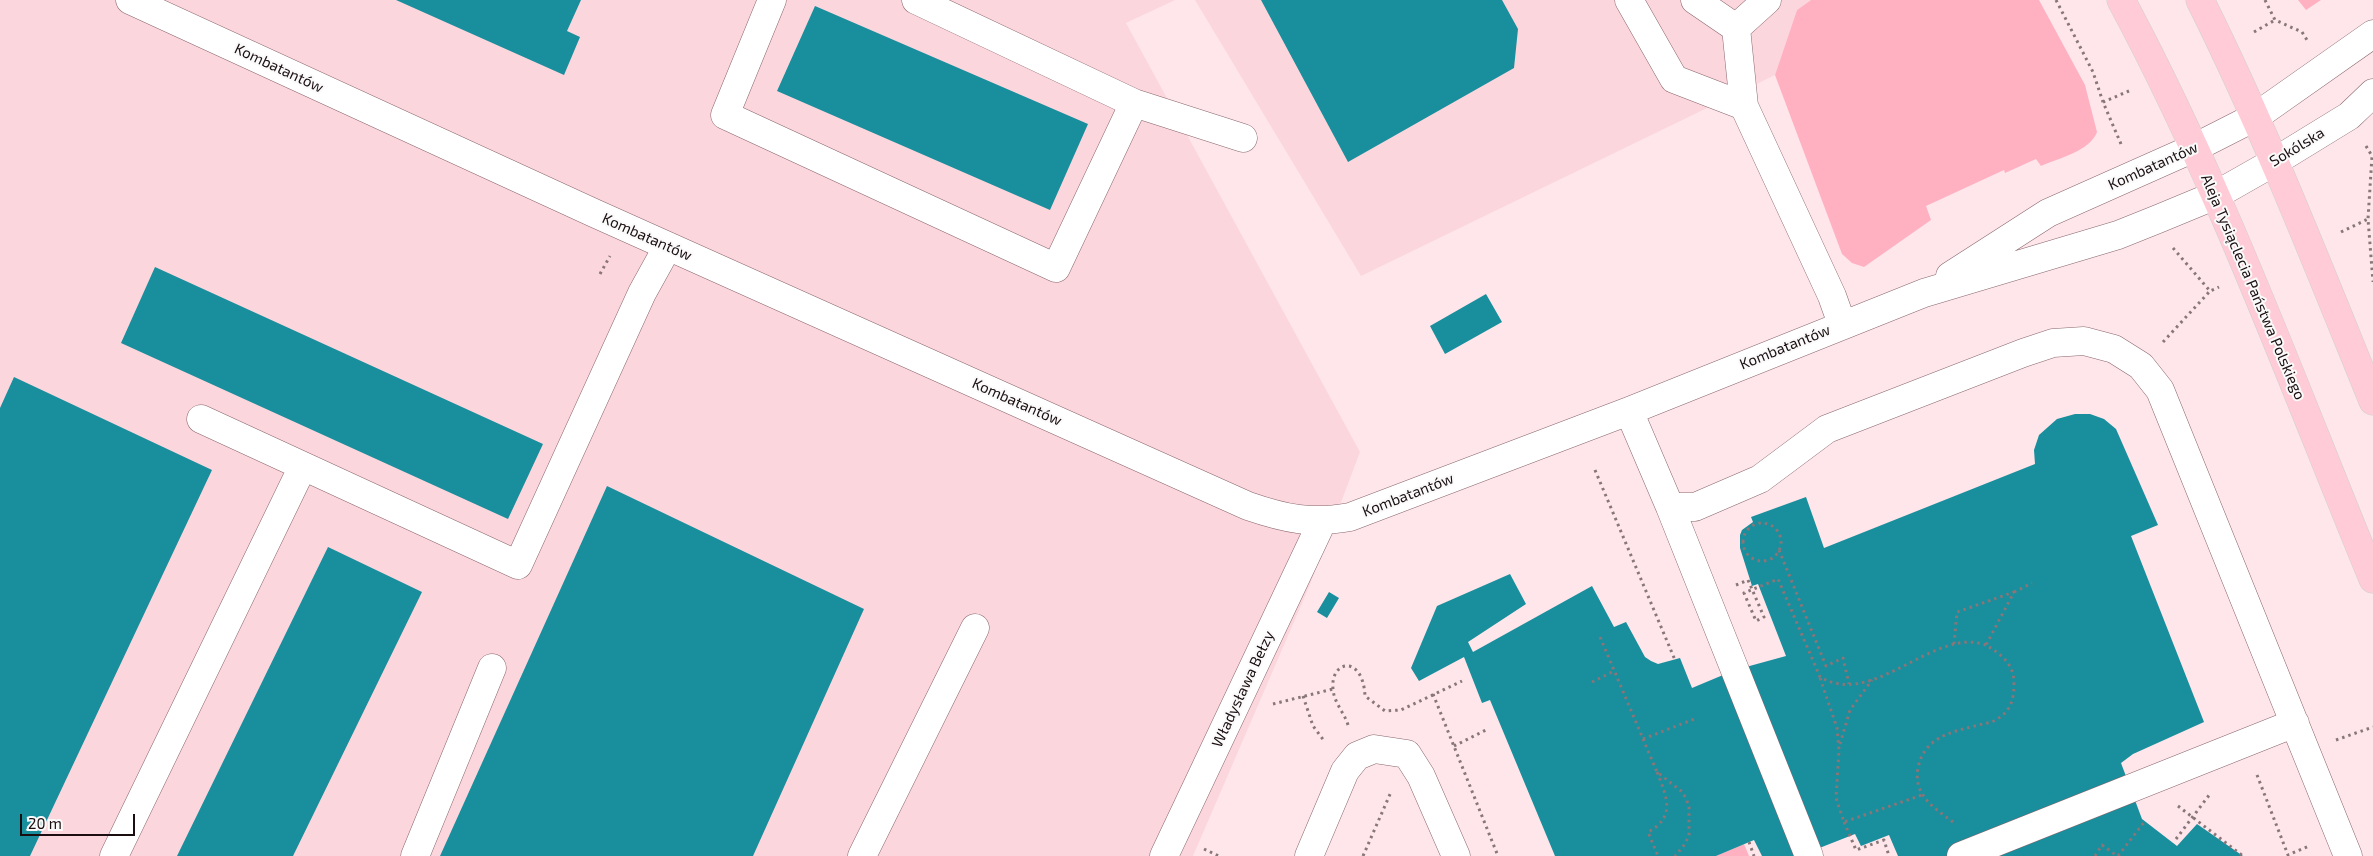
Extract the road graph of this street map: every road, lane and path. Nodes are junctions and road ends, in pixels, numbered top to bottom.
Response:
1 (130, 0) edge
2 (772, 0) edge
3 (916, 0) edge
4 (1629, 0) edge
5 (1695, 0) edge
6 (1767, 0) edge
7 (2056, 0) edge
8 (2121, 0) edge
9 (2200, 0) edge
10 (2265, 0) edge
11 (1736, 28) junction
12 (2302, 32) dead end
13 (2373, 34) edge
14 (2373, 93) edge
15 (2103, 102) dead end
16 (1134, 103) junction
17 (1744, 106) junction
18 (2255, 117) junction
19 (1243, 138) dead end
20 (2194, 148) junction
21 (2373, 155) edge
22 (2274, 162) junction
23 (2216, 195) junction
24 (668, 246) junction
25 (2373, 282) edge
26 (2210, 291) dead end
27 (1924, 293) junction
28 (1842, 324) junction
29 (2141, 366) junction
30 (2373, 400) edge
31 (1629, 411) junction
32 (201, 419) dead end
33 (303, 466) junction
34 (1595, 470) dead end
35 (1670, 507) junction
36 (1322, 522) junction
37 (1779, 550) junction
38 (1748, 580) dead end
39 (2373, 580) edge
40 (2032, 583) dead end
41 (2014, 592) junction
42 (975, 628) dead end
43 (1600, 637) dead end
44 (1954, 644) junction
45 (1986, 645) junction
46 (1675, 660) dead end
47 (492, 668) dead end
48 (1614, 671) junction
49 (1820, 677) junction
50 (1872, 680) junction
51 (1462, 681) dead end
52 (1592, 682) dead end
53 (1849, 684) junction
54 (1333, 689) junction
55 (1434, 694) junction
56 (1302, 696) junction
57 (1266, 706) dead end
58 (1697, 718) dead end
59 (2295, 723) junction
60 (1486, 730) dead end
61 (1350, 732) dead end
62 (1643, 739) junction
63 (1329, 746) dead end
64 (1454, 746) junction
65 (1838, 750) junction
66 (1656, 772) junction
67 (2257, 774) dead end
68 (2213, 790) dead end
69 (1922, 795) junction
70 (2174, 804) dead end
71 (2192, 817) junction
72 (2146, 818) dead end
73 (1844, 822) junction
74 (1959, 827) dead end
75 (2176, 839) dead end
76 (1749, 842) dead end
77 (2344, 845) edge
78 (1203, 848) dead end
79 (114, 856) edge
80 (415, 856) edge
81 (862, 856) edge
82 (1164, 856) edge
83 (1219, 856) edge
84 (1309, 856) edge
85 (1456, 856) edge
86 (1498, 856) edge
87 (1658, 856) edge
88 (1675, 856) edge
89 (1754, 856) edge
90 (1809, 856) edge
91 (1889, 856) edge
92 (1961, 856) edge
93 (2095, 856) edge
94 (2118, 856) edge
95 (2243, 856) edge
96 (2287, 856) edge

1 - 24 street, Kombatantów
2 - 16 street
3 - 16 street
4 - 17 street
5 - 11 street
6 - 11 street
7 - 15 path
8 - 20 main road, Aleja Tysiąclecia Państwa Polskiego
9 - 18 main road
10 - 12 path
11 - 17 street
13 - 18 street
14 - 22 street, Sokólska
16 - 19 street
17 - 28 street
18 - 20 street, Kombatantów
18 - 22 main road
20 - 23 main road, Aleja Tysiąclecia Państwa Polskiego
20 - 27 street, Kombatantów
21 - 25 path
22 - 23 street, Sokólska
22 - 30 main road
23 - 27 street, Kombatantów
23 - 39 main road, Aleja Tysiąclecia Państwa Polskiego
24 - 33 street
24 - 36 street, Kombatantów
26 - 29 path
27 - 28 street, Kombatantów
28 - 31 street, Kombatantów
29 - 35 street
29 - 59 street
31 - 35 street
31 - 36 street, Kombatantów
32 - 33 street
33 - 79 street
34 - 46 path
35 - 90 street
36 - 82 street, Władysława Bełzy
37 - 37 path
37 - 53 path
38 - 49 path
40 - 41 path
41 - 44 path
41 - 45 path
42 - 81 street
43 - 48 path
44 - 45 path
44 - 50 path
45 - 69 path
47 - 80 street
48 - 52 path
48 - 62 path
49 - 53 path
49 - 65 path
50 - 53 path
50 - 65 path
51 - 55 path
54 - 55 path
54 - 56 path
54 - 61 path
55 - 64 path
56 - 57 path
56 - 63 path
58 - 62 path
59 - 77 street
59 - 92 street
60 - 64 path
62 - 66 path
64 - 86 path
65 - 73 path
66 - 87 path
66 - 88 path
67 - 96 path
68 - 71 path
69 - 73 path
69 - 74 path
70 - 71 path
71 - 75 path
71 - 95 path
72 - 94 path
73 - 91 path
76 - 89 path
77 - 96 path
78 - 83 path
84 - 85 street
93 - 94 path

